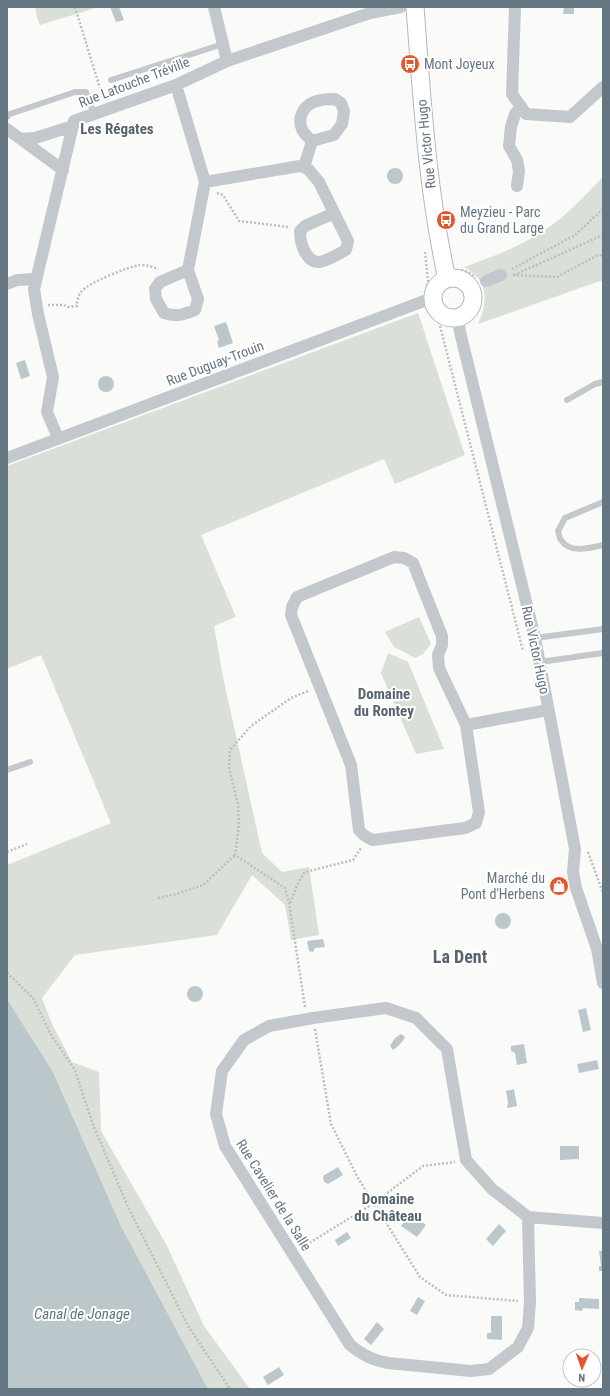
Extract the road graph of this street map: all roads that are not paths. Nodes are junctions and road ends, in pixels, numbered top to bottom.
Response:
1 (214, 7) edge
2 (401, 7) edge
3 (415, 7) edge
4 (515, 7) edge
5 (223, 44) junction
6 (227, 60) junction
7 (111, 80) dead end
8 (176, 84) junction
9 (603, 87) edge
10 (521, 106) junction
11 (94, 114) junction
12 (7, 117) edge
13 (73, 126) junction
14 (7, 129) edge
15 (21, 139) junction
16 (312, 141) dead end
17 (304, 167) junction
18 (63, 170) junction
19 (205, 186) junction
20 (517, 186) dead end
21 (334, 213) junction
22 (188, 270) junction
23 (507, 275) road end
24 (36, 279) junction
25 (447, 279) junction
26 (486, 281) dead end
27 (7, 284) edge
28 (429, 300) junction
29 (458, 317) junction
30 (603, 382) edge
31 (568, 400) dead end
32 (58, 438) junction
33 (7, 458) edge
34 (603, 502) edge
35 (603, 545) edge
36 (603, 629) edge
37 (535, 638) junction
38 (603, 653) edge
39 (540, 662) junction
40 (548, 710) junction
41 (466, 725) junction
42 (30, 762) dead end
43 (7, 770) edge
44 (603, 984) edge
45 (528, 1217) junction
46 (603, 1223) edge

1 - 5 street
2 - 6 street, Rue Latouche Tréville
3 - 25 street, Rue Victor Hugo
4 - 10 street
5 - 6 street
5 - 7 lane
6 - 8 street, Rue Latouche Tréville
8 - 11 street, Rue Latouche Tréville
8 - 19 street
9 - 10 street
10 - 20 street
11 - 12 lane
11 - 13 street, Rue Latouche Tréville
13 - 15 street
13 - 18 street, Rue Latouche Tréville
14 - 15 street
15 - 18 street
16 - 17 street
17 - 19 street
17 - 21 street
18 - 24 street, Rue Latouche Tréville
19 - 22 street
21 - 21 street
22 - 22 street
23 - 26 street
24 - 27 street
24 - 32 street, Rue Latouche Tréville
25 - 28 street
25 - 29 street
28 - 29 street
28 - 32 street, Rue Duguay-Trouin
29 - 37 street, Rue Victor Hugo
30 - 31 lane
32 - 33 street, Rue Duguay-Trouin
34 - 35 lane
36 - 37 lane
37 - 39 street, Rue Victor Hugo
38 - 39 lane
39 - 40 street, Rue Victor Hugo
40 - 41 street
40 - 44 street, Rue Victor Hugo
41 - 41 street
42 - 43 lane
45 - 45 street, Rue Cavelier de la Salle
45 - 46 street

